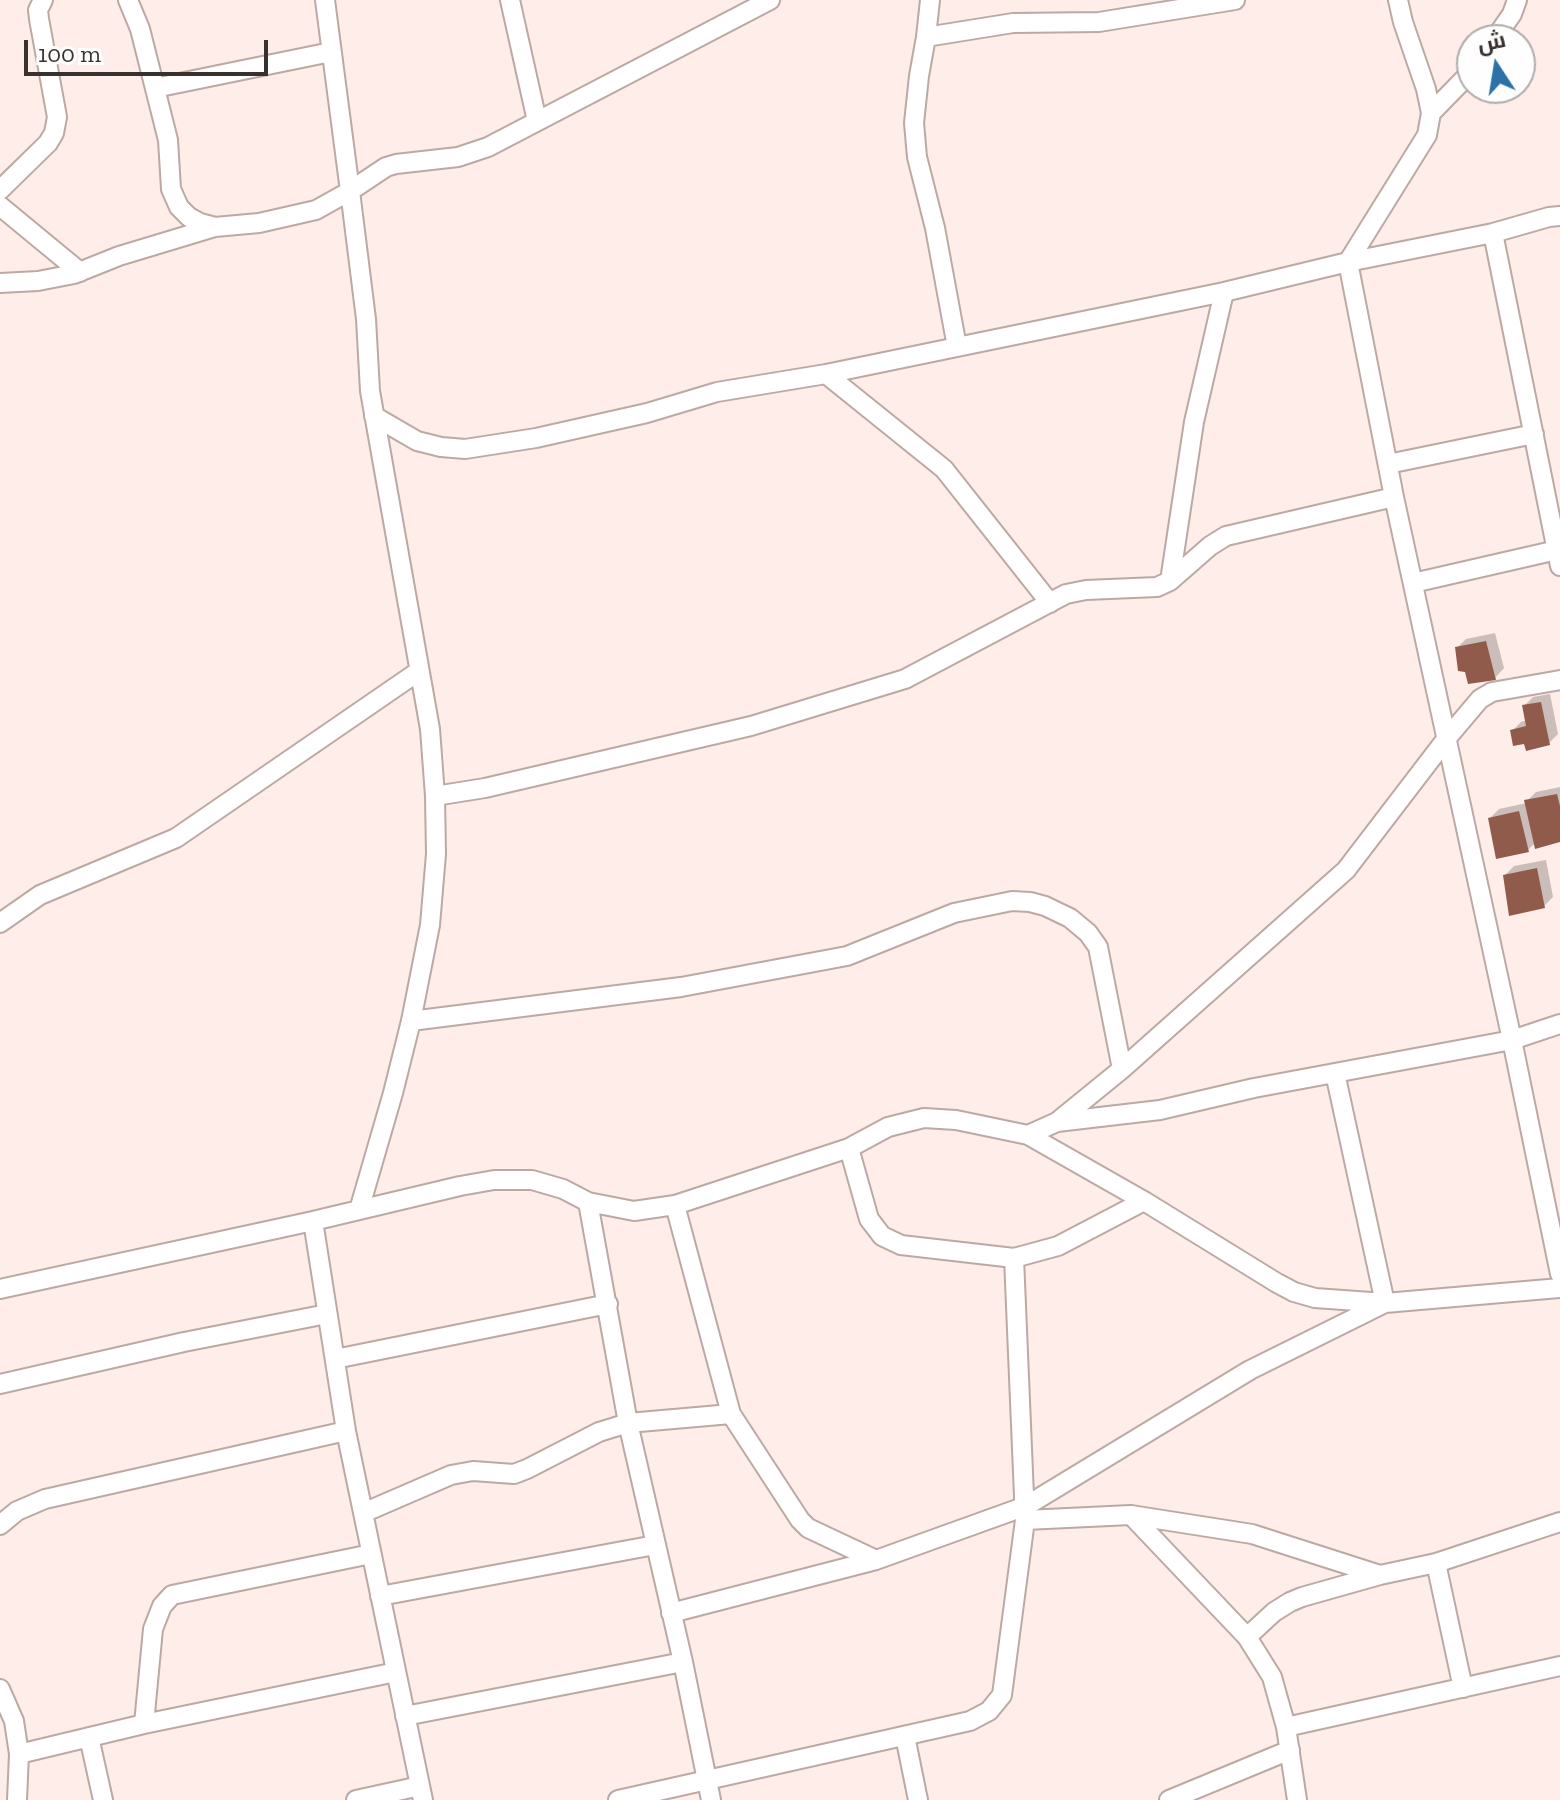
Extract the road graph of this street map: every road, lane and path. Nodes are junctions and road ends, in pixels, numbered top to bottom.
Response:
1 (43, 0) edge
2 (128, 0) edge
3 (325, 0) edge
4 (510, 0) edge
5 (770, 0) edge
6 (930, 0) edge
7 (1235, 0) edge
8 (1398, 0) edge
9 (1517, 0) edge
10 (1505, 24) edge
11 (926, 37) junction
12 (331, 52) junction
13 (1456, 87) edge
14 (155, 88) junction
15 (1431, 113) junction
16 (537, 121) junction
17 (0, 190) edge
18 (350, 191) junction
19 (0, 206) edge
20 (1560, 216) edge
21 (215, 227) junction
22 (1493, 233) junction
23 (1348, 262) junction
24 (80, 272) junction
25 (0, 283) edge
26 (1224, 292) junction
27 (957, 347) junction
28 (826, 374) junction
29 (374, 416) junction
30 (1534, 434) junction
31 (1388, 464) junction
32 (1394, 497) junction
33 (1558, 558) edge
34 (1170, 581) junction
35 (1413, 583) junction
36 (1050, 603) junction
37 (419, 671) junction
38 (1560, 680) edge
39 (1447, 738) junction
40 (435, 796) junction
41 (0, 923) edge
42 (411, 1021) junction
43 (1560, 1024) edge
44 (1512, 1040) junction
45 (1122, 1069) junction
46 (1335, 1073) junction
47 (1057, 1122) junction
48 (1028, 1135) junction
49 (849, 1148) junction
50 (1144, 1201) junction
51 (588, 1202) junction
52 (675, 1205) junction
53 (359, 1210) junction
54 (313, 1221) junction
55 (1014, 1258) junction
56 (1560, 1274) edge
57 (1560, 1288) edge
58 (0, 1289) edge
59 (1385, 1303) junction
60 (608, 1304) junction
61 (327, 1314) junction
62 (335, 1359) junction
63 (0, 1384) edge
64 (731, 1414) junction
65 (628, 1423) junction
66 (346, 1431) junction
67 (363, 1513) junction
68 (1025, 1513) junction
69 (1131, 1515) junction
70 (1560, 1522) edge
71 (0, 1525) edge
72 (655, 1545) junction
73 (371, 1554) junction
74 (876, 1560) junction
75 (1436, 1563) junction
76 (1380, 1575) junction
77 (380, 1596) junction
78 (671, 1613) junction
79 (1247, 1637) junction
80 (683, 1662) junction
81 (1560, 1666) edge
82 (396, 1672) junction
83 (1463, 1688) junction
84 (0, 1689) edge
85 (405, 1716) junction
86 (144, 1724) junction
87 (1286, 1727) junction
88 (905, 1736) junction
89 (89, 1737) junction
90 (1290, 1750) junction
91 (19, 1754) junction
92 (707, 1781) junction
93 (421, 1793) edge
94 (17, 1800) edge
95 (103, 1800) edge
96 (356, 1800) edge
97 (618, 1800) edge
98 (711, 1800) edge
99 (918, 1800) edge
100 (1169, 1800) edge
101 (1297, 1800) edge

1 - 17 street
2 - 14 street
3 - 12 street
4 - 16 street
5 - 16 street
6 - 11 street
7 - 11 street
8 - 15 street
9 - 10 street
11 - 27 street
12 - 14 street
12 - 18 street
13 - 15 street
14 - 21 street
15 - 23 street
16 - 18 street
18 - 21 street
18 - 29 street
19 - 24 street
20 - 22 street
21 - 24 street
22 - 23 street
22 - 30 street
23 - 26 street
23 - 31 street
24 - 25 street
26 - 27 street
26 - 34 street
27 - 28 street
28 - 29 street
28 - 36 street
29 - 37 street
30 - 31 street
30 - 33 street
31 - 32 street
32 - 34 street
32 - 35 street
33 - 35 street
34 - 36 street
35 - 39 street
36 - 40 street
37 - 40 street
37 - 41 street
38 - 39 street
39 - 44 street
39 - 45 street
40 - 42 street
42 - 45 street
42 - 53 street
43 - 44 street
44 - 46 street
44 - 56 street
45 - 47 street
46 - 47 street
46 - 59 street
47 - 48 street
48 - 49 street
48 - 50 street
49 - 52 street
49 - 55 street
50 - 55 street
50 - 59 street
51 - 52 street
51 - 53 street
51 - 60 street
52 - 64 street
53 - 54 street
54 - 58 street
54 - 61 street
55 - 68 street
57 - 59 street
59 - 68 street
60 - 62 street
60 - 65 street
61 - 62 street
61 - 63 street
62 - 66 street
64 - 65 street
64 - 74 street
65 - 67 street
65 - 72 street
66 - 67 street
66 - 71 street
67 - 73 street
68 - 69 street
68 - 74 street
68 - 88 street
69 - 76 street
69 - 79 street
70 - 75 street
72 - 77 street
72 - 78 street
73 - 77 street
73 - 86 street
74 - 78 street
75 - 76 street
75 - 83 street
76 - 79 street
77 - 82 street
78 - 80 street
79 - 87 street
80 - 85 street
80 - 92 street
81 - 83 street
82 - 85 street
82 - 86 street
83 - 87 street
84 - 91 street
85 - 93 street
86 - 89 street
87 - 90 street
88 - 92 street
88 - 99 street
89 - 91 street
89 - 95 street
90 - 100 street
90 - 101 street
91 - 94 street
92 - 97 street
92 - 98 street
93 - 96 street

